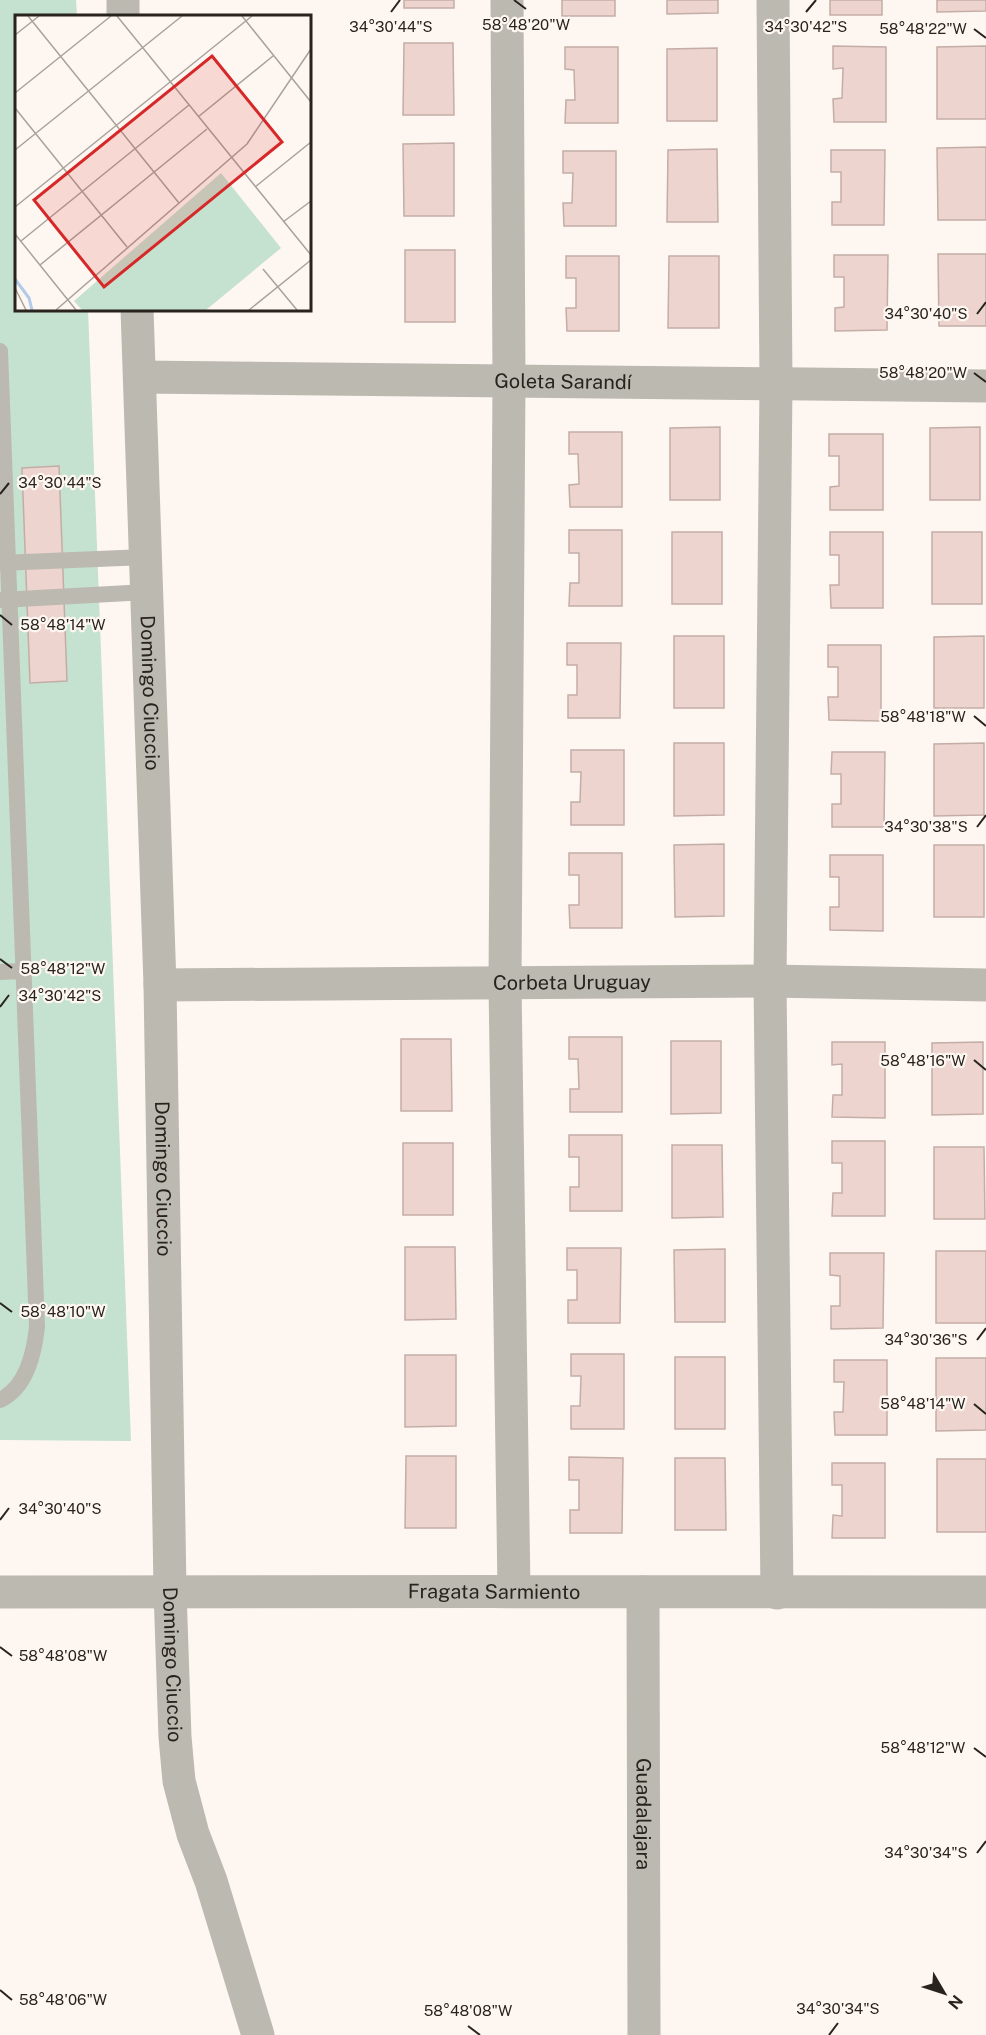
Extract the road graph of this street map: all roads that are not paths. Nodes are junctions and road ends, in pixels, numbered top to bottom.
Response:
1 (507, 0) edge
2 (773, 0) edge
3 (137, 310) edge
4 (0, 351) edge
5 (140, 377) junction
6 (509, 381) junction
7 (776, 384) junction
8 (986, 386) edge
9 (146, 557) junction
10 (4, 563) edge
11 (147, 592) junction
12 (5, 600) edge
13 (23, 971) junction
14 (0, 972) edge
15 (770, 981) junction
16 (505, 984) junction
17 (160, 985) junction
18 (986, 985) edge
19 (0, 1400) edge
20 (170, 1590) junction
21 (514, 1590) junction
22 (0, 1592) edge
23 (643, 1592) junction
24 (986, 1592) edge
25 (777, 1593) junction
26 (258, 2035) edge
27 (644, 2035) edge

1 - 6 street
2 - 7 street
3 - 5 street, Domingo Ciuccio
4 - 10 lane
5 - 6 street, Goleta Sarandí
5 - 9 street, Domingo Ciuccio
6 - 7 street, Goleta Sarandí
6 - 16 street
7 - 8 street, Goleta Sarandí
7 - 15 street
9 - 10 lane
9 - 11 street, Domingo Ciuccio
10 - 12 lane
11 - 12 lane
11 - 17 street, Domingo Ciuccio
12 - 13 lane
13 - 14 lane
13 - 19 lane
15 - 16 street, Corbeta Uruguay
15 - 18 street, Corbeta Uruguay
15 - 25 street
16 - 17 street, Corbeta Uruguay
16 - 21 street
17 - 20 street, Domingo Ciuccio
20 - 21 street, Fragata Sarmiento
20 - 22 street, Fragata Sarmiento
20 - 26 street, Domingo Ciuccio
21 - 23 street, Fragata Sarmiento
23 - 25 street, Fragata Sarmiento
23 - 27 street, Guadalajara
24 - 25 street, Fragata Sarmiento

